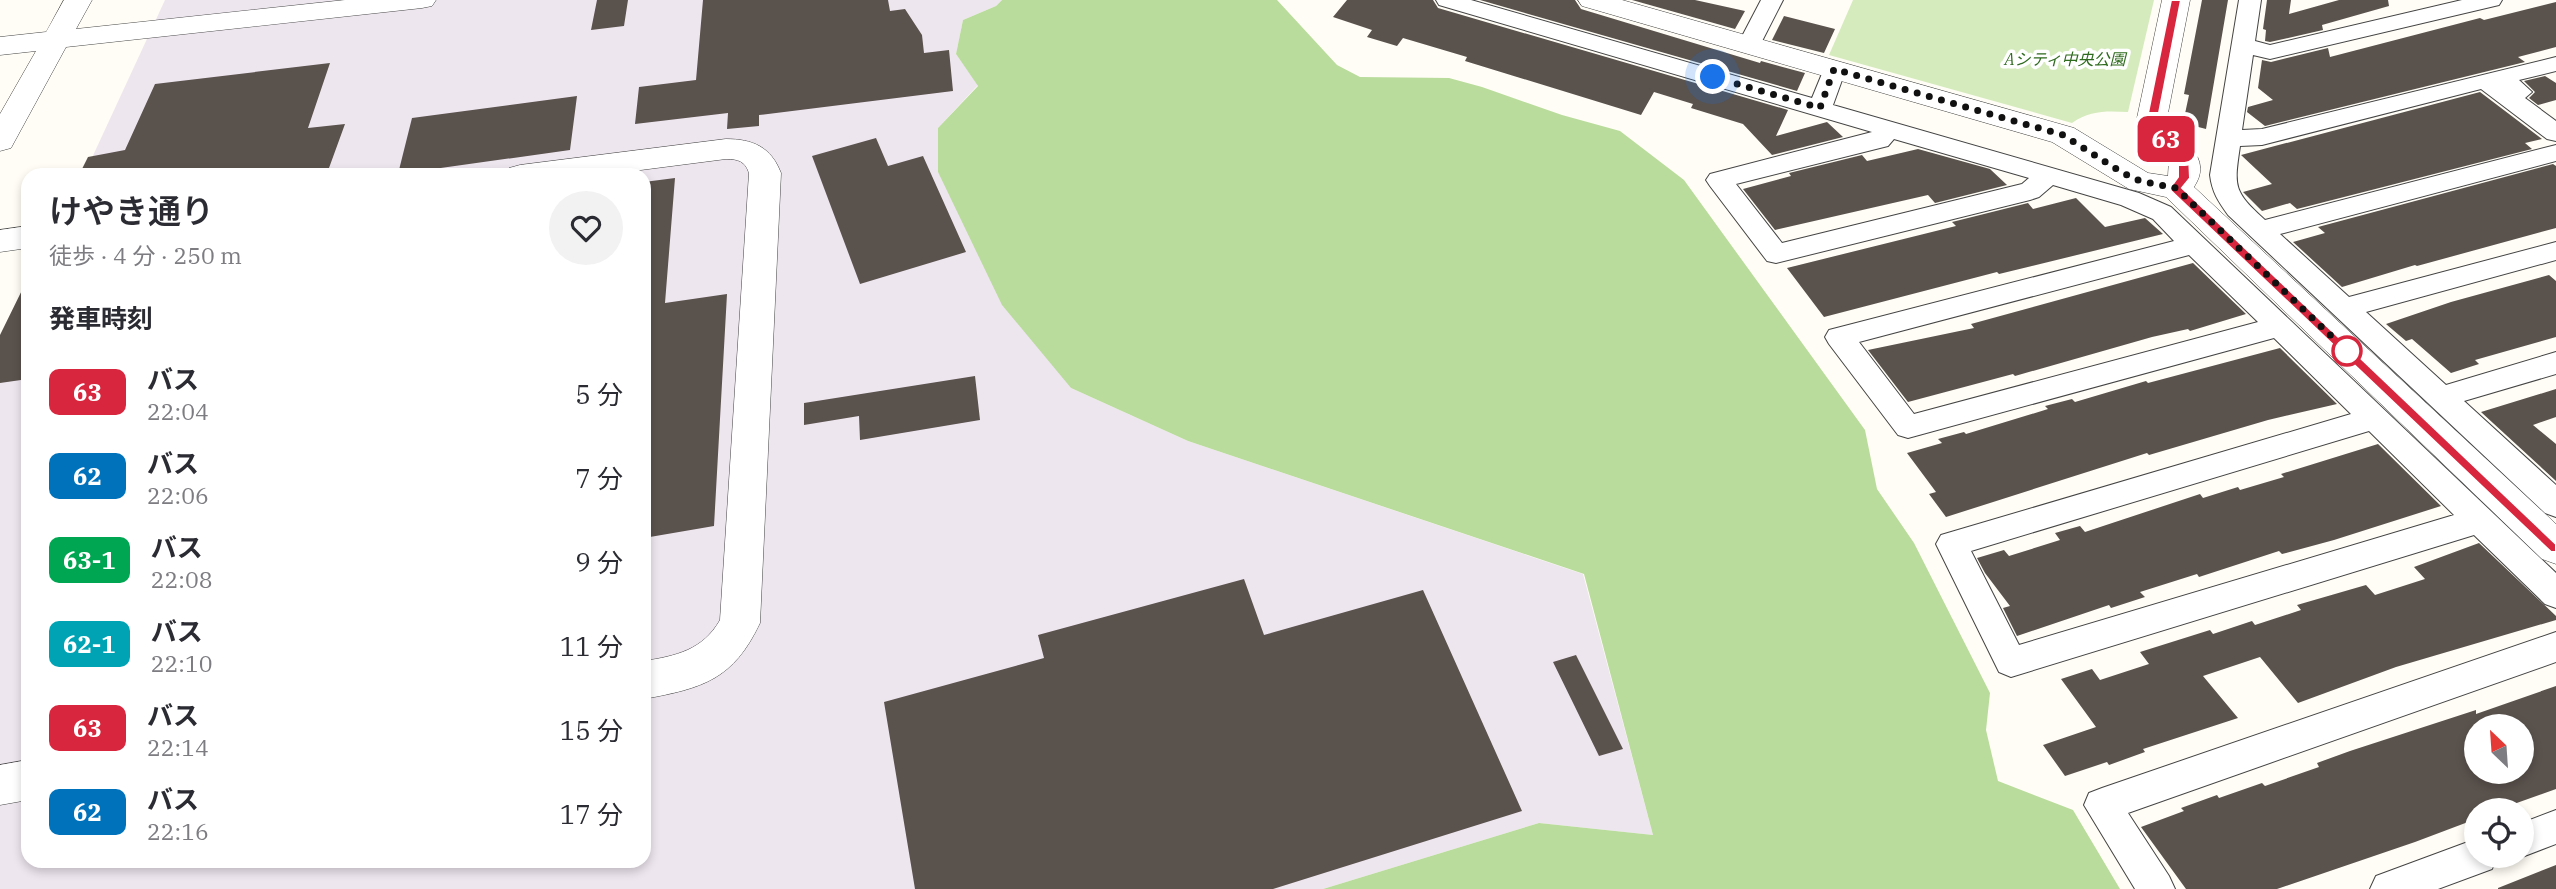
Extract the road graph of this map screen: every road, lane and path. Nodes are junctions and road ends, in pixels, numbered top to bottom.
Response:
1 (78, 0) edge
2 (422, 0) edge
3 (1447, 0) edge
4 (1592, 0) edge
5 (2176, 0) edge
6 (2250, 0) edge
7 (2491, 0) edge
8 (1763, 2) edge
9 (55, 40) junction
10 (1750, 44) junction
11 (2243, 45) junction
12 (0, 46) edge
13 (2556, 64) edge
14 (1834, 69) junction
15 (1820, 108) junction
16 (2556, 119) edge
17 (1890, 128) junction
18 (2556, 133) edge
19 (2228, 138) junction
20 (0, 141) edge
21 (2556, 153) edge
22 (578, 168) edge
23 (2049, 175) junction
24 (2176, 188) junction
25 (2260, 230) junction
26 (21, 238) edge
27 (0, 241) edge
28 (2197, 244) junction
29 (2556, 251) edge
30 (2345, 308) junction
31 (2281, 326) junction
32 (2556, 363) edge
33 (2441, 397) junction
34 (2375, 418) junction
35 (2492, 445) junction
36 (2459, 456) junction
37 (2424, 466) junction
38 (2553, 497) edge
39 (2480, 520) junction
40 (2556, 548) edge
41 (2556, 594) edge
42 (2556, 647) edge
43 (651, 679) edge
44 (21, 781) edge
45 (0, 785) edge
46 (2556, 827) edge
47 (2534, 835) edge
48 (2464, 862) edge
49 (2156, 889) edge
50 (2389, 889) edge

1 - 9 street
2 - 9 street
3 - 15 street
4 - 10 street
5 - 24 street
6 - 11 street
7 - 11 street
8 - 10 street
9 - 12 street
9 - 20 street
10 - 14 street
11 - 19 street
13 - 16 street
14 - 15 street
14 - 24 street
15 - 17 street
17 - 23 street
17 - 23 street
18 - 19 street
19 - 25 street
21 - 25 street
22 - 43 street
23 - 28 street
24 - 36 street
25 - 30 street
26 - 27 street
28 - 31 street
28 - 31 street
29 - 30 street
30 - 33 street
31 - 34 street
32 - 33 street
33 - 35 street
34 - 37 street
34 - 39 street
35 - 36 street
35 - 38 street
36 - 37 street
36 - 40 street
37 - 39 street
39 - 41 street
42 - 49 street
44 - 45 street
46 - 47 street
48 - 50 street

